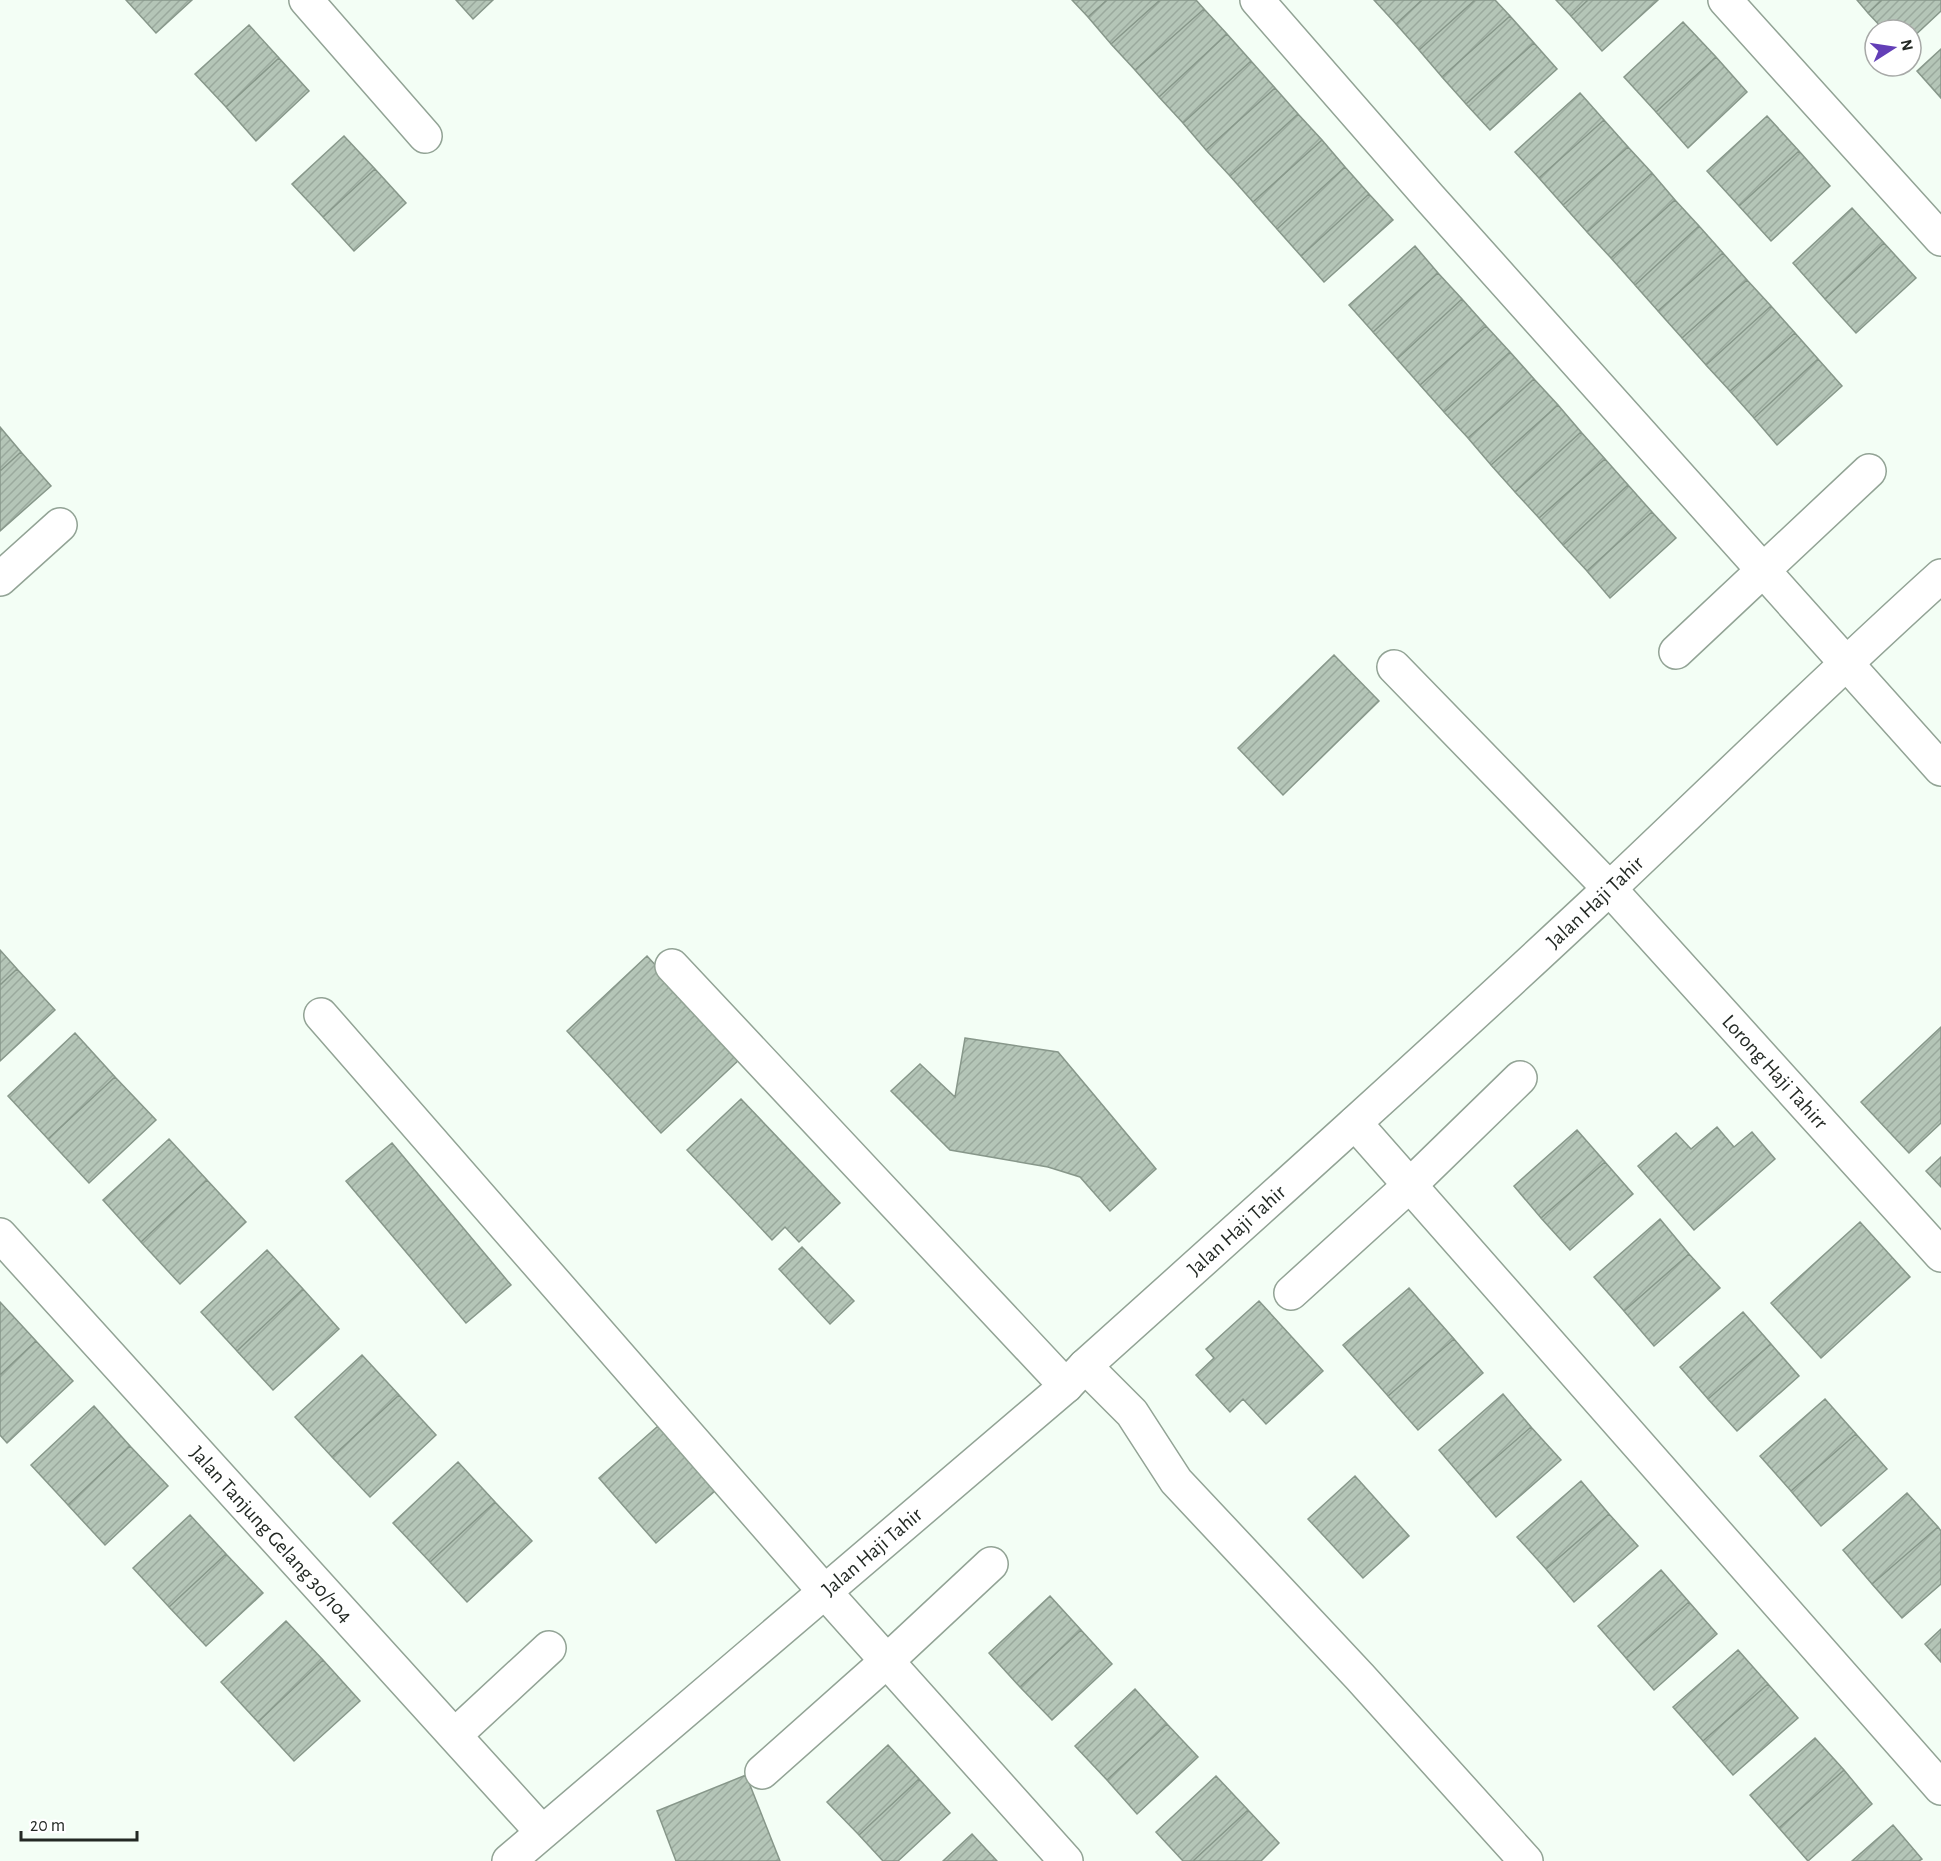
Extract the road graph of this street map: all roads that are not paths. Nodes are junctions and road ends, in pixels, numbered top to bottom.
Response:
1 (306, 0) edge
2 (1257, 0) edge
3 (1725, 0) edge
4 (425, 136) dead end
5 (1941, 239) edge
6 (1869, 471) dead end
7 (60, 525) dead end
8 (1762, 570) junction
9 (1941, 576) edge
10 (0, 579) edge
11 (1676, 652) dead end
12 (1845, 663) junction
13 (1394, 667) dead end
14 (1941, 769) edge
15 (1609, 888) junction
16 (672, 966) dead end
17 (321, 1015) dead end
18 (1520, 1078) dead end
19 (1355, 1123) junction
20 (1410, 1185) junction
21 (0, 1235) edge
22 (1941, 1255) edge
23 (1291, 1293) dead end
24 (1076, 1376) junction
25 (991, 1564) dead end
26 (825, 1592) junction
27 (549, 1648) dead end
28 (888, 1660) junction
29 (455, 1735) junction
30 (762, 1772) dead end
31 (1941, 1788) edge
32 (542, 1832) junction
33 (509, 1861) edge
34 (1066, 1861) edge
35 (1526, 1861) edge

1 - 4 street
2 - 8 street
3 - 5 street
6 - 8 street
7 - 10 street
8 - 11 street
8 - 12 street
9 - 12 street, Jalan Haji Tahir
12 - 14 street
12 - 15 street, Jalan Haji Tahir
13 - 15 street, Lorong Haji Tahirr
15 - 19 street, Jalan Haji Tahir
15 - 22 street, Lorong Haji Tahirr
16 - 24 street
17 - 26 street
18 - 20 street
19 - 20 street
19 - 24 street, Jalan Haji Tahir
20 - 23 street
20 - 31 street
21 - 29 street, Jalan Tanjung Gelang 30/104
24 - 26 street, Jalan Haji Tahir
24 - 35 street
25 - 28 street
26 - 28 street
26 - 32 street, Jalan Haji Tahir
27 - 29 street
28 - 30 street
28 - 34 street
29 - 32 street, Jalan Tanjung Gelang 30/104
32 - 33 street, Jalan Haji Tahir

